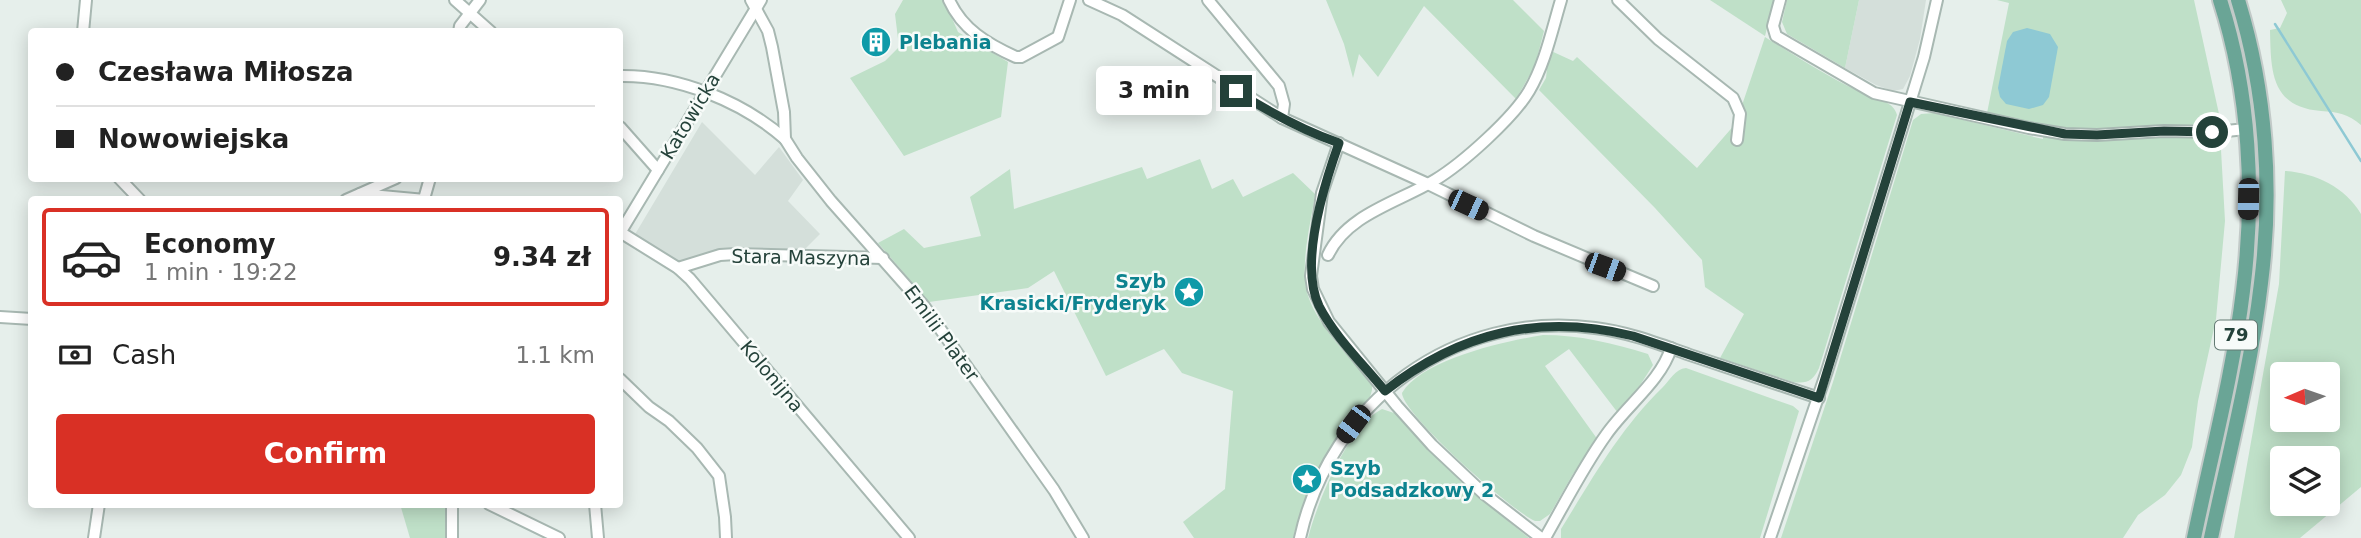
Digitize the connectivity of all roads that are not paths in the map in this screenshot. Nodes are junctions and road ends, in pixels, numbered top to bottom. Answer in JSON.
{"nodes":[{"id":1,"x":86,"y":0,"type":"edge"},
{"id":2,"x":455,"y":0,"type":"edge"},
{"id":3,"x":480,"y":0,"type":"edge"},
{"id":4,"x":948,"y":0,"type":"edge"},
{"id":5,"x":1070,"y":0,"type":"edge"},
{"id":6,"x":1089,"y":0,"type":"edge"},
{"id":7,"x":1208,"y":0,"type":"edge"},
{"id":8,"x":1562,"y":0,"type":"edge"},
{"id":9,"x":1618,"y":0,"type":"edge"},
{"id":10,"x":1780,"y":0,"type":"edge"},
{"id":11,"x":1937,"y":0,"type":"edge"},
{"id":12,"x":2220,"y":0,"type":"edge"},
{"id":13,"x":2238,"y":0,"type":"edge"},
{"id":14,"x":756,"y":3,"type":"edge"},
{"id":15,"x":470,"y":14,"type":"junction"},
{"id":16,"x":83,"y":28,"type":"edge"},
{"id":17,"x":460,"y":28,"type":"edge"},
{"id":18,"x":486,"y":28,"type":"edge"},
{"id":19,"x":623,"y":76,"type":"edge"},
{"id":20,"x":705,"y":92,"type":"junction"},
{"id":21,"x":1910,"y":102,"type":"junction"},
{"id":22,"x":1282,"y":118,"type":"junction"},
{"id":23,"x":2263,"y":127,"type":"junction"},
{"id":24,"x":2246,"y":129,"type":"junction"},
{"id":25,"x":623,"y":130,"type":"edge"},
{"id":26,"x":785,"y":139,"type":"junction"},
{"id":27,"x":1737,"y":140,"type":"dead end"},
{"id":28,"x":1339,"y":143,"type":"junction"},
{"id":29,"x":658,"y":170,"type":"junction"},
{"id":30,"x":123,"y":182,"type":"edge"},
{"id":31,"x":387,"y":182,"type":"edge"},
{"id":32,"x":1427,"y":184,"type":"junction"},
{"id":33,"x":360,"y":194,"type":"junction"},
{"id":34,"x":136,"y":196,"type":"edge"},
{"id":35,"x":355,"y":196,"type":"edge"},
{"id":36,"x":394,"y":196,"type":"edge"},
{"id":37,"x":623,"y":227,"type":"edge"},
{"id":38,"x":623,"y":234,"type":"edge"},
{"id":39,"x":1328,"y":256,"type":"dead end"},
{"id":40,"x":883,"y":258,"type":"junction"},
{"id":41,"x":678,"y":268,"type":"junction"},
{"id":42,"x":1653,"y":286,"type":"dead end"},
{"id":43,"x":0,"y":317,"type":"edge"},
{"id":44,"x":28,"y":319,"type":"edge"},
{"id":45,"x":1671,"y":348,"type":"junction"},
{"id":46,"x":623,"y":382,"type":"edge"},
{"id":47,"x":1385,"y":391,"type":"junction"},
{"id":48,"x":1819,"y":398,"type":"junction"},
{"id":49,"x":98,"y":508,"type":"edge"},
{"id":50,"x":452,"y":508,"type":"edge"},
{"id":51,"x":500,"y":508,"type":"edge"},
{"id":52,"x":596,"y":508,"type":"edge"},
{"id":53,"x":94,"y":538,"type":"edge"},
{"id":54,"x":452,"y":538,"type":"edge"},
{"id":55,"x":559,"y":538,"type":"edge"},
{"id":56,"x":598,"y":538,"type":"edge"},
{"id":57,"x":726,"y":538,"type":"edge"},
{"id":58,"x":909,"y":538,"type":"edge"},
{"id":59,"x":1083,"y":538,"type":"edge"},
{"id":60,"x":1300,"y":538,"type":"edge"},
{"id":61,"x":1543,"y":538,"type":"edge"},
{"id":62,"x":1770,"y":538,"type":"edge"},
{"id":63,"x":2194,"y":538,"type":"edge"},
{"id":64,"x":2211,"y":538,"type":"edge"}],
"edges":[{"from":1,"to":16,"type":"street"},
{"from":2,"to":15,"type":"street"},
{"from":3,"to":15,"type":"street"},
{"from":4,"to":5,"type":"street"},
{"from":6,"to":22,"type":"street"},
{"from":7,"to":22,"type":"street"},
{"from":8,"to":32,"type":"street"},
{"from":9,"to":27,"type":"street"},
{"from":10,"to":21,"type":"street"},
{"from":11,"to":21,"type":"street"},
{"from":12,"to":24,"type":"main road","number":"79"},
{"from":13,"to":23,"type":"main road","number":"79"},
{"from":14,"to":20,"type":"street","name":"Katowicka"},
{"from":14,"to":26,"type":"street"},
{"from":15,"to":17,"type":"street"},
{"from":15,"to":18,"type":"street"},
{"from":19,"to":20,"type":"street","name":"Emilii Plater"},
{"from":20,"to":26,"type":"street","name":"Emilii Plater"},
{"from":20,"to":29,"type":"street","name":"Katowicka"},
{"from":21,"to":24,"type":"street"},
{"from":21,"to":48,"type":"street"},
{"from":22,"to":28,"type":"street"},
{"from":23,"to":24,"type":"main road"},
{"from":23,"to":64,"type":"main road","number":"79"},
{"from":24,"to":63,"type":"main road","number":"79"},
{"from":25,"to":29,"type":"street"},
{"from":26,"to":40,"type":"street","name":"Emilii Plater"},
{"from":28,"to":32,"type":"street"},
{"from":28,"to":47,"type":"street"},
{"from":29,"to":37,"type":"street","name":"Katowicka"},
{"from":30,"to":34,"type":"street"},
{"from":31,"to":33,"type":"street"},
{"from":32,"to":39,"type":"street"},
{"from":32,"to":42,"type":"street"},
{"from":33,"to":35,"type":"street"},
{"from":33,"to":36,"type":"street"},
{"from":38,"to":41,"type":"street","name":"Kolonijna"},
{"from":40,"to":41,"type":"street","name":"Stara Maszyna"},
{"from":40,"to":59,"type":"street","name":"Emilii Plater"},
{"from":41,"to":58,"type":"street","name":"Kolonijna"},
{"from":43,"to":44,"type":"street"},
{"from":45,"to":47,"type":"street"},
{"from":45,"to":48,"type":"street"},
{"from":45,"to":61,"type":"street"},
{"from":46,"to":57,"type":"street"},
{"from":47,"to":60,"type":"street"},
{"from":47,"to":61,"type":"street"},
{"from":48,"to":62,"type":"street"},
{"from":49,"to":53,"type":"street"},
{"from":50,"to":54,"type":"street"},
{"from":51,"to":55,"type":"street"},
{"from":52,"to":56,"type":"street"}]}
